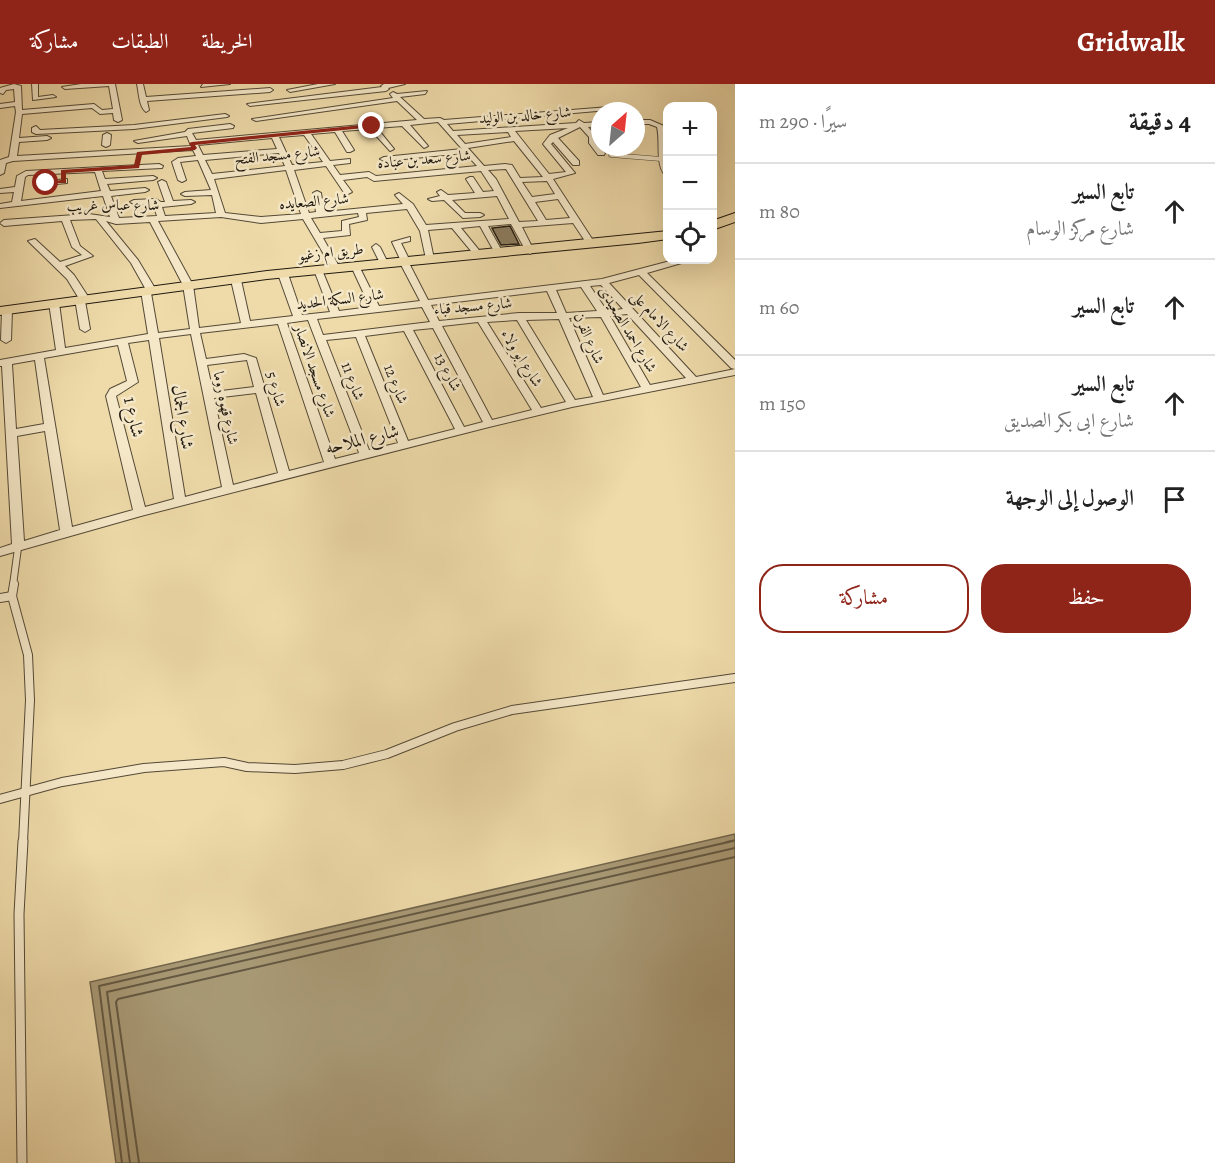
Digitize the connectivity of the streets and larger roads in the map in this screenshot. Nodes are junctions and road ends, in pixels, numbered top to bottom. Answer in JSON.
{"nodes":[{"id":1,"x":35,"y":84,"type":"edge"},
{"id":2,"x":112,"y":84,"type":"edge"},
{"id":3,"x":140,"y":84,"type":"edge"},
{"id":4,"x":243,"y":84,"type":"edge"},
{"id":5,"x":332,"y":84,"type":"edge"},
{"id":6,"x":402,"y":84,"type":"edge"},
{"id":7,"x":17,"y":85,"type":"edge"},
{"id":8,"x":227,"y":85,"type":"edge"},
{"id":9,"x":82,"y":86,"type":"junction"},
{"id":10,"x":287,"y":86,"type":"edge"},
{"id":11,"x":383,"y":86,"type":"edge"},
{"id":12,"x":65,"y":88,"type":"edge"},
{"id":13,"x":270,"y":90,"type":"dead end"},
{"id":14,"x":3,"y":92,"type":"dead end"},
{"id":15,"x":246,"y":92,"type":"junction"},
{"id":16,"x":424,"y":92,"type":"dead end"},
{"id":17,"x":218,"y":94,"type":"junction"},
{"id":18,"x":35,"y":97,"type":"junction"},
{"id":19,"x":53,"y":97,"type":"dead end"},
{"id":20,"x":396,"y":98,"type":"junction"},
{"id":21,"x":142,"y":99,"type":"junction"},
{"id":22,"x":116,"y":100,"type":"junction"},
{"id":23,"x":191,"y":100,"type":"junction"},
{"id":24,"x":298,"y":100,"type":"junction"},
{"id":25,"x":249,"y":104,"type":"junction"},
{"id":26,"x":82,"y":105,"type":"junction"},
{"id":27,"x":0,"y":106,"type":"edge"},
{"id":28,"x":19,"y":106,"type":"junction"},
{"id":29,"x":146,"y":110,"type":"dead end"},
{"id":30,"x":222,"y":110,"type":"junction"},
{"id":31,"x":591,"y":110,"type":"edge"},
{"id":32,"x":0,"y":111,"type":"edge"},
{"id":33,"x":118,"y":111,"type":"junction"},
{"id":34,"x":569,"y":112,"type":"junction"},
{"id":35,"x":57,"y":113,"type":"junction"},
{"id":36,"x":88,"y":114,"type":"dead end"},
{"id":37,"x":286,"y":116,"type":"junction"},
{"id":38,"x":256,"y":119,"type":"junction"},
{"id":39,"x":487,"y":119,"type":"junction"},
{"id":40,"x":321,"y":120,"type":"dead end"},
{"id":41,"x":422,"y":121,"type":"junction"},
{"id":42,"x":439,"y":121,"type":"junction"},
{"id":43,"x":645,"y":121,"type":"edge"},
{"id":44,"x":405,"y":123,"type":"junction"},
{"id":45,"x":591,"y":124,"type":"edge"},
{"id":46,"x":581,"y":125,"type":"junction"},
{"id":47,"x":230,"y":126,"type":"junction"},
{"id":48,"x":372,"y":126,"type":"junction"},
{"id":49,"x":36,"y":128,"type":"dead end"},
{"id":50,"x":118,"y":128,"type":"junction"},
{"id":51,"x":338,"y":129,"type":"junction"},
{"id":52,"x":510,"y":129,"type":"junction"},
{"id":53,"x":328,"y":130,"type":"junction"},
{"id":54,"x":495,"y":130,"type":"junction"},
{"id":55,"x":306,"y":132,"type":"junction"},
{"id":56,"x":188,"y":133,"type":"junction"},
{"id":57,"x":296,"y":133,"type":"junction"},
{"id":58,"x":452,"y":133,"type":"junction"},
{"id":59,"x":136,"y":134,"type":"junction"},
{"id":60,"x":107,"y":135,"type":"junction"},
{"id":61,"x":274,"y":135,"type":"junction"},
{"id":62,"x":591,"y":135,"type":"edge"},
{"id":63,"x":264,"y":136,"type":"junction"},
{"id":64,"x":553,"y":137,"type":"junction"},
{"id":65,"x":237,"y":139,"type":"junction"},
{"id":66,"x":516,"y":139,"type":"junction"},
{"id":67,"x":17,"y":140,"type":"junction"},
{"id":68,"x":228,"y":140,"type":"junction"},
{"id":69,"x":106,"y":145,"type":"dead end"},
{"id":70,"x":193,"y":146,"type":"junction"},
{"id":71,"x":424,"y":146,"type":"dead end"},
{"id":72,"x":522,"y":146,"type":"junction"},
{"id":73,"x":66,"y":147,"type":"dead end"},
{"id":74,"x":390,"y":149,"type":"dead end"},
{"id":75,"x":280,"y":150,"type":"junction"},
{"id":76,"x":350,"y":150,"type":"dead end"},
{"id":77,"x":467,"y":150,"type":"junction"},
{"id":78,"x":139,"y":153,"type":"junction"},
{"id":79,"x":232,"y":155,"type":"junction"},
{"id":80,"x":71,"y":156,"type":"junction"},
{"id":81,"x":200,"y":158,"type":"junction"},
{"id":82,"x":12,"y":159,"type":"junction"},
{"id":83,"x":384,"y":159,"type":"dead end"},
{"id":84,"x":347,"y":161,"type":"dead end"},
{"id":85,"x":326,"y":163,"type":"junction"},
{"id":86,"x":576,"y":163,"type":"dead end"},
{"id":87,"x":663,"y":164,"type":"edge"},
{"id":88,"x":159,"y":166,"type":"dead end"},
{"id":89,"x":137,"y":167,"type":"junction"},
{"id":90,"x":289,"y":167,"type":"junction"},
{"id":91,"x":482,"y":168,"type":"junction"},
{"id":92,"x":98,"y":170,"type":"junction"},
{"id":93,"x":63,"y":171,"type":"junction"},
{"id":94,"x":237,"y":172,"type":"junction"},
{"id":95,"x":0,"y":173,"type":"edge"},
{"id":96,"x":153,"y":178,"type":"dead end"},
{"id":97,"x":338,"y":178,"type":"junction"},
{"id":98,"x":516,"y":178,"type":"junction"},
{"id":99,"x":548,"y":178,"type":"junction"},
{"id":100,"x":470,"y":179,"type":"dead end"},
{"id":101,"x":492,"y":179,"type":"junction"},
{"id":102,"x":182,"y":180,"type":"dead end"},
{"id":103,"x":64,"y":181,"type":"junction"},
{"id":104,"x":102,"y":182,"type":"junction"},
{"id":105,"x":162,"y":182,"type":"dead end"},
{"id":106,"x":46,"y":183,"type":"dead end"},
{"id":107,"x":213,"y":184,"type":"junction"},
{"id":108,"x":191,"y":186,"type":"dead end"},
{"id":109,"x":145,"y":190,"type":"dead end"},
{"id":110,"x":0,"y":191,"type":"edge"},
{"id":111,"x":348,"y":192,"type":"dead end"},
{"id":112,"x":498,"y":192,"type":"junction"},
{"id":113,"x":106,"y":193,"type":"junction"},
{"id":114,"x":317,"y":193,"type":"dead end"},
{"id":115,"x":480,"y":194,"type":"junction"},
{"id":116,"x":185,"y":195,"type":"dead end"},
{"id":117,"x":399,"y":195,"type":"dead end"},
{"id":118,"x":444,"y":195,"type":"junction"},
{"id":119,"x":17,"y":196,"type":"junction"},
{"id":120,"x":560,"y":196,"type":"junction"},
{"id":121,"x":0,"y":198,"type":"edge"},
{"id":122,"x":65,"y":198,"type":"junction"},
{"id":123,"x":432,"y":199,"type":"dead end"},
{"id":124,"x":530,"y":200,"type":"junction"},
{"id":125,"x":134,"y":202,"type":"dead end"},
{"id":126,"x":191,"y":202,"type":"dead end"},
{"id":127,"x":170,"y":204,"type":"junction"},
{"id":128,"x":158,"y":205,"type":"junction"},
{"id":129,"x":0,"y":206,"type":"edge"},
{"id":130,"x":410,"y":206,"type":"junction"},
{"id":131,"x":361,"y":210,"type":"junction"},
{"id":132,"x":509,"y":212,"type":"junction"},
{"id":133,"x":320,"y":213,"type":"junction"},
{"id":134,"x":305,"y":214,"type":"junction"},
{"id":135,"x":221,"y":215,"type":"junction"},
{"id":136,"x":98,"y":216,"type":"junction"},
{"id":137,"x":735,"y":217,"type":"edge"},
{"id":138,"x":65,"y":218,"type":"junction"},
{"id":139,"x":158,"y":220,"type":"junction"},
{"id":140,"x":576,"y":220,"type":"junction"},
{"id":141,"x":116,"y":221,"type":"junction"},
{"id":142,"x":4,"y":223,"type":"dead end"},
{"id":143,"x":515,"y":223,"type":"junction"},
{"id":144,"x":544,"y":223,"type":"junction"},
{"id":145,"x":482,"y":224,"type":"junction"},
{"id":146,"x":717,"y":224,"type":"edge"},
{"id":147,"x":455,"y":226,"type":"junction"},
{"id":148,"x":425,"y":228,"type":"junction"},
{"id":149,"x":318,"y":236,"type":"junction"},
{"id":150,"x":663,"y":236,"type":"edge"},
{"id":151,"x":407,"y":239,"type":"dead end"},
{"id":152,"x":32,"y":241,"type":"dead end"},
{"id":153,"x":592,"y":245,"type":"junction"},
{"id":154,"x":376,"y":247,"type":"dead end"},
{"id":155,"x":530,"y":250,"type":"junction"},
{"id":156,"x":498,"y":253,"type":"junction"},
{"id":157,"x":478,"y":255,"type":"junction"},
{"id":158,"x":430,"y":259,"type":"junction"},
{"id":159,"x":405,"y":261,"type":"junction"},
{"id":160,"x":384,"y":263,"type":"junction"},
{"id":161,"x":668,"y":264,"type":"edge"},
{"id":162,"x":60,"y":265,"type":"junction"},
{"id":163,"x":355,"y":266,"type":"junction"},
{"id":164,"x":336,"y":268,"type":"junction"},
{"id":165,"x":318,"y":270,"type":"junction"},
{"id":166,"x":641,"y":272,"type":"junction"},
{"id":167,"x":283,"y":274,"type":"junction"},
{"id":168,"x":236,"y":280,"type":"junction"},
{"id":169,"x":603,"y":282,"type":"junction"},
{"id":170,"x":188,"y":285,"type":"junction"},
{"id":171,"x":584,"y":285,"type":"junction"},
{"id":172,"x":551,"y":289,"type":"junction"},
{"id":173,"x":148,"y":290,"type":"junction"},
{"id":174,"x":82,"y":299,"type":"junction"},
{"id":175,"x":54,"y":303,"type":"junction"},
{"id":176,"x":427,"y":304,"type":"junction"},
{"id":177,"x":376,"y":310,"type":"junction"},
{"id":178,"x":3,"y":311,"type":"edge"},
{"id":179,"x":630,"y":311,"type":"junction"},
{"id":180,"x":604,"y":314,"type":"junction"},
{"id":181,"x":336,"y":315,"type":"junction"},
{"id":182,"x":562,"y":315,"type":"junction"},
{"id":183,"x":519,"y":316,"type":"junction"},
{"id":184,"x":312,"y":318,"type":"junction"},
{"id":185,"x":299,"y":319,"type":"junction"},
{"id":186,"x":481,"y":319,"type":"junction"},
{"id":187,"x":282,"y":321,"type":"junction"},
{"id":188,"x":437,"y":324,"type":"junction"},
{"id":189,"x":246,"y":325,"type":"junction"},
{"id":190,"x":407,"y":327,"type":"junction"},
{"id":191,"x":85,"y":329,"type":"dead end"},
{"id":192,"x":195,"y":331,"type":"junction"},
{"id":193,"x":359,"y":333,"type":"junction"},
{"id":194,"x":153,"y":336,"type":"junction"},
{"id":195,"x":320,"y":338,"type":"junction"},
{"id":196,"x":6,"y":340,"type":"dead end"},
{"id":197,"x":122,"y":341,"type":"junction"},
{"id":198,"x":61,"y":352,"type":"junction"},
{"id":199,"x":39,"y":356,"type":"junction"},
{"id":200,"x":3,"y":362,"type":"edge"},
{"id":201,"x":201,"y":363,"type":"junction"},
{"id":202,"x":735,"y":366,"type":"edge"},
{"id":203,"x":735,"y":372,"type":"edge"},
{"id":204,"x":694,"y":381,"type":"junction"},
{"id":205,"x":261,"y":389,"type":"junction"},
{"id":206,"x":647,"y":389,"type":"junction"},
{"id":207,"x":208,"y":396,"type":"junction"},
{"id":208,"x":599,"y":398,"type":"junction"},
{"id":209,"x":572,"y":404,"type":"junction"},
{"id":210,"x":538,"y":412,"type":"junction"},
{"id":211,"x":489,"y":424,"type":"junction"},
{"id":212,"x":50,"y":427,"type":"junction"},
{"id":213,"x":461,"y":431,"type":"junction"},
{"id":214,"x":11,"y":433,"type":"junction"},
{"id":215,"x":405,"y":446,"type":"junction"},
{"id":216,"x":366,"y":456,"type":"junction"},
{"id":217,"x":331,"y":465,"type":"junction"},
{"id":218,"x":285,"y":476,"type":"junction"},
{"id":219,"x":228,"y":490,"type":"junction"},
{"id":220,"x":180,"y":502,"type":"junction"},
{"id":221,"x":140,"y":512,"type":"junction"},
{"id":222,"x":67,"y":534,"type":"junction"},
{"id":223,"x":18,"y":548,"type":"junction"},
{"id":224,"x":0,"y":552,"type":"edge"}],
"edges":[{"from":1,"to":18,"type":"street"},
{"from":2,"to":9,"type":"street"},
{"from":2,"to":22,"type":"street"},
{"from":3,"to":21,"type":"street"},
{"from":4,"to":15,"type":"street"},
{"from":5,"to":10,"type":"street"},
{"from":6,"to":11,"type":"street"},
{"from":7,"to":14,"type":"street"},
{"from":7,"to":28,"type":"street"},
{"from":8,"to":23,"type":"street"},
{"from":9,"to":12,"type":"street"},
{"from":9,"to":26,"type":"street"},
{"from":10,"to":24,"type":"street"},
{"from":11,"to":20,"type":"street"},
{"from":11,"to":24,"type":"street"},
{"from":13,"to":15,"type":"street"},
{"from":15,"to":17,"type":"street"},
{"from":15,"to":25,"type":"street"},
{"from":16,"to":20,"type":"street"},
{"from":17,"to":23,"type":"street"},
{"from":17,"to":30,"type":"street"},
{"from":18,"to":19,"type":"street"},
{"from":18,"to":28,"type":"street"},
{"from":20,"to":37,"type":"street"},
{"from":20,"to":41,"type":"street"},
{"from":21,"to":23,"type":"street"},
{"from":21,"to":29,"type":"street"},
{"from":22,"to":26,"type":"street"},
{"from":22,"to":33,"type":"street"},
{"from":24,"to":25,"type":"street"},
{"from":25,"to":38,"type":"street"},
{"from":26,"to":33,"type":"street"},
{"from":26,"to":35,"type":"street"},
{"from":27,"to":28,"type":"street"},
{"from":28,"to":32,"type":"street"},
{"from":28,"to":35,"type":"street"},
{"from":28,"to":67,"type":"street"},
{"from":30,"to":47,"type":"street"},
{"from":30,"to":59,"type":"street"},
{"from":31,"to":34,"type":"street"},
{"from":33,"to":50,"type":"street"},
{"from":34,"to":39,"type":"street"},
{"from":34,"to":46,"type":"street"},
{"from":35,"to":36,"type":"street"},
{"from":37,"to":38,"type":"street"},
{"from":37,"to":57,"type":"street"},
{"from":38,"to":63,"type":"street"},
{"from":39,"to":42,"type":"street"},
{"from":39,"to":54,"type":"street"},
{"from":40,"to":53,"type":"street"},
{"from":41,"to":42,"type":"street"},
{"from":41,"to":44,"type":"street"},
{"from":42,"to":58,"type":"street"},
{"from":43,"to":87,"type":"street"},
{"from":44,"to":48,"type":"street"},
{"from":44,"to":71,"type":"street","name":"شارع سعد بن عباده"},
{"from":45,"to":46,"type":"street","name":"شارع خالد بن الوليد"},
{"from":46,"to":52,"type":"street","name":"شارع خالد بن الوليد"},
{"from":46,"to":62,"type":"street"},
{"from":46,"to":64,"type":"street"},
{"from":47,"to":56,"type":"street"},
{"from":47,"to":65,"type":"street"},
{"from":48,"to":51,"type":"street"},
{"from":48,"to":74,"type":"street"},
{"from":49,"to":50,"type":"street"},
{"from":50,"to":59,"type":"street"},
{"from":51,"to":53,"type":"street"},
{"from":51,"to":76,"type":"street"},
{"from":52,"to":54,"type":"street","name":"شارع خالد بن الوليد"},
{"from":52,"to":66,"type":"street"},
{"from":53,"to":55,"type":"street"},
{"from":54,"to":58,"type":"street","name":"شارع خالد بن الوليد"},
{"from":55,"to":57,"type":"street"},
{"from":55,"to":85,"type":"street"},
{"from":56,"to":59,"type":"street"},
{"from":56,"to":70,"type":"street"},
{"from":57,"to":61,"type":"street"},
{"from":58,"to":77,"type":"street"},
{"from":59,"to":60,"type":"street"},
{"from":59,"to":78,"type":"street"},
{"from":60,"to":67,"type":"street"},
{"from":60,"to":69,"type":"street"},
{"from":61,"to":63,"type":"street"},
{"from":61,"to":75,"type":"street"},
{"from":63,"to":65,"type":"street"},
{"from":64,"to":86,"type":"street"},
{"from":64,"to":99,"type":"street"},
{"from":65,"to":68,"type":"street"},
{"from":66,"to":72,"type":"street"},
{"from":66,"to":77,"type":"street"},
{"from":67,"to":82,"type":"street"},
{"from":68,"to":70,"type":"street"},
{"from":68,"to":79,"type":"street"},
{"from":70,"to":78,"type":"street"},
{"from":70,"to":81,"type":"street"},
{"from":72,"to":77,"type":"street"},
{"from":72,"to":99,"type":"street"},
{"from":73,"to":80,"type":"street"},
{"from":75,"to":79,"type":"street"},
{"from":75,"to":90,"type":"street"},
{"from":77,"to":83,"type":"street"},
{"from":77,"to":91,"type":"street"},
{"from":78,"to":80,"type":"street"},
{"from":78,"to":89,"type":"street"},
{"from":79,"to":81,"type":"street"},
{"from":79,"to":94,"type":"street"},
{"from":80,"to":82,"type":"street"},
{"from":81,"to":102,"type":"street"},
{"from":81,"to":107,"type":"street"},
{"from":82,"to":95,"type":"street"},
{"from":84,"to":85,"type":"street","name":"شارع مسجد الفتح"},
{"from":85,"to":90,"type":"street","name":"شارع مسجد الفتح"},
{"from":85,"to":97,"type":"street"},
{"from":88,"to":89,"type":"street"},
{"from":89,"to":92,"type":"street"},
{"from":90,"to":94,"type":"street","name":"شارع مسجد الفتح"},
{"from":90,"to":134,"type":"street"},
{"from":91,"to":97,"type":"street","name":"شارع سعد بن عباده"},
{"from":91,"to":98,"type":"street"},
{"from":91,"to":101,"type":"street"},
{"from":92,"to":93,"type":"street"},
{"from":92,"to":104,"type":"street"},
{"from":93,"to":103,"type":"street"},
{"from":93,"to":119,"type":"street"},
{"from":94,"to":107,"type":"street","name":"شارع مسجد الفتح"},
{"from":96,"to":104,"type":"street"},
{"from":97,"to":111,"type":"street"},
{"from":98,"to":99,"type":"street"},
{"from":98,"to":101,"type":"street"},
{"from":98,"to":124,"type":"street"},
{"from":99,"to":120,"type":"street"},
{"from":100,"to":115,"type":"street"},
{"from":101,"to":112,"type":"street"},
{"from":103,"to":106,"type":"street"},
{"from":103,"to":122,"type":"street"},
{"from":104,"to":113,"type":"street"},
{"from":105,"to":127,"type":"street"},
{"from":107,"to":108,"type":"street"},
{"from":107,"to":116,"type":"street"},
{"from":107,"to":135,"type":"street"},
{"from":109,"to":113,"type":"street"},
{"from":110,"to":119,"type":"street"},
{"from":112,"to":115,"type":"street"},
{"from":112,"to":132,"type":"street"},
{"from":113,"to":122,"type":"street"},
{"from":113,"to":141,"type":"street"},
{"from":114,"to":133,"type":"street"},
{"from":115,"to":118,"type":"street"},
{"from":117,"to":130,"type":"street"},
{"from":118,"to":123,"type":"street"},
{"from":118,"to":132,"type":"street"},
{"from":119,"to":121,"type":"street"},
{"from":119,"to":122,"type":"street"},
{"from":119,"to":129,"type":"street"},
{"from":120,"to":124,"type":"street"},
{"from":120,"to":140,"type":"street"},
{"from":124,"to":144,"type":"street"},
{"from":125,"to":128,"type":"street"},
{"from":126,"to":127,"type":"street"},
{"from":127,"to":128,"type":"street"},
{"from":128,"to":139,"type":"street","name":"شارع قهوه روما"},
{"from":130,"to":131,"type":"street","name":"شارع الصعايده"},
{"from":130,"to":148,"type":"street"},
{"from":131,"to":133,"type":"street","name":"شارع الصعايده"},
{"from":131,"to":149,"type":"street"},
{"from":132,"to":143,"type":"street"},
{"from":133,"to":134,"type":"street","name":"شارع الصعايده"},
{"from":134,"to":135,"type":"street","name":"شارع الصعايده"},
{"from":134,"to":149,"type":"street"},
{"from":135,"to":139,"type":"street","name":"شارع عباس غريب"},
{"from":136,"to":138,"type":"street","name":"شارع عباس غريب"},
{"from":136,"to":141,"type":"street","name":"شارع عباس غريب"},
{"from":136,"to":173,"type":"street"},
{"from":137,"to":146,"type":"main road"},
{"from":138,"to":142,"type":"street","name":"شارع عباس غريب"},
{"from":138,"to":162,"type":"street"},
{"from":139,"to":141,"type":"street","name":"شارع عباس غريب"},
{"from":139,"to":170,"type":"street","name":"شارع قهوه روما"},
{"from":140,"to":144,"type":"street"},
{"from":140,"to":153,"type":"street"},
{"from":143,"to":144,"type":"street"},
{"from":143,"to":145,"type":"street"},
{"from":143,"to":155,"type":"street"},
{"from":145,"to":147,"type":"street"},
{"from":145,"to":156,"type":"street"},
{"from":147,"to":148,"type":"street"},
{"from":147,"to":157,"type":"street"},
{"from":148,"to":158,"type":"street"},
{"from":149,"to":164,"type":"street"},
{"from":150,"to":153,"type":"main road","name":"طريق ام زغيو"},
{"from":151,"to":159,"type":"street"},
{"from":152,"to":162,"type":"street"},
{"from":153,"to":155,"type":"main road","name":"طريق ام زغيو"},
{"from":154,"to":160,"type":"street"},
{"from":155,"to":156,"type":"main road","name":"طريق ام زغيو"},
{"from":156,"to":157,"type":"main road","name":"طريق ام زغيو"},
{"from":157,"to":158,"type":"main road","name":"طريق ام زغيو"},
{"from":158,"to":159,"type":"main road","name":"طريق ام زغيو"},
{"from":159,"to":160,"type":"main road","name":"طريق ام زغيو"},
{"from":159,"to":176,"type":"street"},
{"from":160,"to":163,"type":"main road","name":"طريق ام زغيو"},
{"from":161,"to":166,"type":"street","name":"شارع السكة الحديد"},
{"from":162,"to":174,"type":"street"},
{"from":163,"to":164,"type":"main road","name":"طريق ام زغيو"},
{"from":163,"to":177,"type":"street"},
{"from":164,"to":165,"type":"main road","name":"طريق ام زغيو"},
{"from":165,"to":167,"type":"main road","name":"طريق ام زغيو"},
{"from":165,"to":181,"type":"street"},
{"from":166,"to":169,"type":"street","name":"شارع السكة الحديد"},
{"from":166,"to":202,"type":"street"},
{"from":167,"to":168,"type":"main road","name":"طريق ام زغيو"},
{"from":167,"to":185,"type":"street"},
{"from":168,"to":170,"type":"main road","name":"طريق ام زغيو"},
{"from":168,"to":189,"type":"street"},
{"from":169,"to":171,"type":"street","name":"شارع السكة الحديد"},
{"from":169,"to":179,"type":"street","name":"شارع الامام على"},
{"from":170,"to":173,"type":"main road","name":"طريق ام زغيو"},
{"from":170,"to":192,"type":"street","name":"شارع قهوه روما"},
{"from":171,"to":172,"type":"street","name":"شارع السكة الحديد"},
{"from":171,"to":180,"type":"street","name":"شارع احمد الصعيدى"},
{"from":172,"to":176,"type":"street","name":"شارع السكة الحديد"},
{"from":172,"to":182,"type":"street","name":"شارع الفرن"},
{"from":173,"to":174,"type":"main road","name":"طريق ام زغيو"},
{"from":173,"to":194,"type":"street","name":"شارع الجمال"},
{"from":174,"to":175,"type":"main road","name":"طريق ام زغيو"},
{"from":174,"to":191,"type":"street"},
{"from":175,"to":178,"type":"main road","name":"طريق ام زغيو"},
{"from":175,"to":198,"type":"street"},
{"from":176,"to":177,"type":"street","name":"شارع السكة الحديد"},
{"from":176,"to":188,"type":"street"},
{"from":177,"to":181,"type":"street","name":"شارع السكة الحديد"},
{"from":178,"to":196,"type":"street"},
{"from":179,"to":180,"type":"street","name":"شارع مسجد قباء"},
{"from":179,"to":204,"type":"street","name":"شارع الامام على"},
{"from":180,"to":182,"type":"street","name":"شارع مسجد قباء"},
{"from":180,"to":206,"type":"street","name":"شارع احمد الصعيدى"},
{"from":181,"to":184,"type":"street","name":"شارع السكة الحديد"},
{"from":182,"to":183,"type":"street","name":"شارع مسجد قباء"},
{"from":182,"to":208,"type":"street","name":"شارع الفرن"},
{"from":183,"to":186,"type":"street","name":"شارع مسجد قباء"},
{"from":183,"to":209,"type":"street"},
{"from":184,"to":185,"type":"street","name":"شارع السكة الحديد"},
{"from":184,"to":195,"type":"street","name":"شارع 11"},
{"from":185,"to":187,"type":"street","name":"شارع السكة الحديد"},
{"from":186,"to":188,"type":"street","name":"شارع مسجد قباء"},
{"from":186,"to":210,"type":"street","name":"شارع ابو ولاء"},
{"from":187,"to":189,"type":"street","name":"شارع السكة الحديد"},
{"from":187,"to":217,"type":"street","name":"شارع مسجد الانصار"},
{"from":188,"to":190,"type":"street","name":"شارع مسجد قباء"},
{"from":188,"to":211,"type":"street"},
{"from":189,"to":192,"type":"street","name":"شارع السكة الحديد"},
{"from":190,"to":193,"type":"street","name":"شارع مسجد قباء"},
{"from":190,"to":213,"type":"street","name":"شارع 13"},
{"from":192,"to":194,"type":"street","name":"شارع السكة الحديد"},
{"from":192,"to":201,"type":"street","name":"شارع قهوه روما"},
{"from":193,"to":195,"type":"street","name":"شارع مسجد قباء"},
{"from":193,"to":215,"type":"street","name":"شارع 12"},
{"from":194,"to":197,"type":"street","name":"شارع السكة الحديد"},
{"from":194,"to":220,"type":"street","name":"شارع الجمال"},
{"from":195,"to":216,"type":"street","name":"شارع 11"},
{"from":197,"to":198,"type":"street","name":"شارع السكة الحديد"},
{"from":197,"to":221,"type":"street","name":"شارع 1"},
{"from":198,"to":199,"type":"street","name":"شارع السكة الحديد"},
{"from":199,"to":200,"type":"street","name":"شارع السكة الحديد"},
{"from":199,"to":212,"type":"street"},
{"from":200,"to":214,"type":"street"},
{"from":201,"to":205,"type":"street","name":"شارع 5"},
{"from":201,"to":207,"type":"street","name":"شارع قهوه روما"},
{"from":203,"to":204,"type":"street","name":"شارع الملاحه"},
{"from":204,"to":206,"type":"street","name":"شارع الملاحه"},
{"from":205,"to":207,"type":"street"},
{"from":205,"to":218,"type":"street","name":"شارع 5"},
{"from":206,"to":208,"type":"street","name":"شارع الملاحه"},
{"from":207,"to":219,"type":"street","name":"شارع قهوه روما"},
{"from":208,"to":209,"type":"street","name":"شارع الملاحه"},
{"from":209,"to":210,"type":"street","name":"شارع الملاحه"},
{"from":210,"to":211,"type":"street","name":"شارع الملاحه"},
{"from":211,"to":213,"type":"street","name":"شارع الملاحه"},
{"from":212,"to":214,"type":"street"},
{"from":212,"to":222,"type":"street"},
{"from":213,"to":215,"type":"street","name":"شارع الملاحه"},
{"from":214,"to":223,"type":"street"},
{"from":215,"to":216,"type":"street","name":"شارع الملاحه"},
{"from":216,"to":217,"type":"street","name":"شارع الملاحه"},
{"from":217,"to":218,"type":"street","name":"شارع الملاحه"},
{"from":218,"to":219,"type":"street","name":"شارع الملاحه"},
{"from":219,"to":220,"type":"street","name":"شارع الملاحه"},
{"from":220,"to":221,"type":"street","name":"شارع الملاحه"},
{"from":221,"to":222,"type":"street","name":"شارع الملاحه"},
{"from":222,"to":223,"type":"street","name":"شارع الملاحه"},
{"from":223,"to":224,"type":"street","name":"شارع الملاحه"}]}
